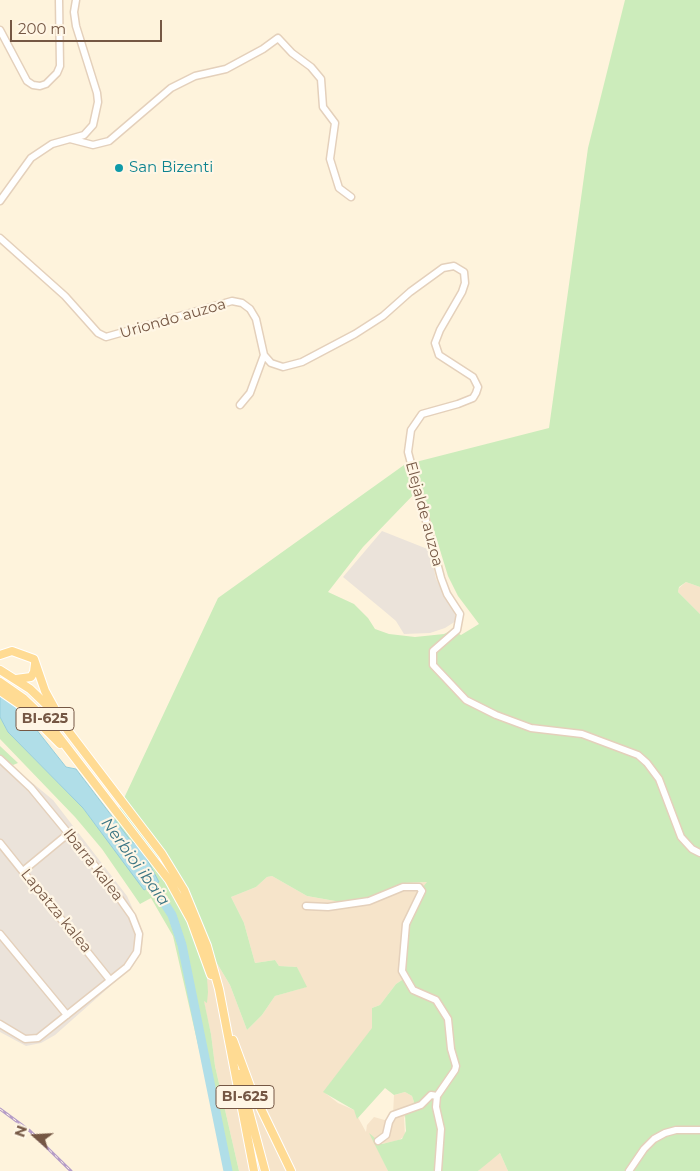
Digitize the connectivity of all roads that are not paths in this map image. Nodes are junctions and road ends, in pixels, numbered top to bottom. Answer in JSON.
{"nodes":[{"id":1,"x":59,"y":0,"type":"edge"},
{"id":2,"x":76,"y":0,"type":"edge"},
{"id":3,"x":0,"y":30,"type":"edge"},
{"id":4,"x":70,"y":139,"type":"junction"},
{"id":5,"x":3,"y":193,"type":"edge"},
{"id":6,"x":351,"y":197,"type":"dead end"},
{"id":7,"x":0,"y":201,"type":"edge"},
{"id":8,"x":0,"y":238,"type":"edge"},
{"id":9,"x":264,"y":355,"type":"junction"},
{"id":10,"x":240,"y":405,"type":"dead end"},
{"id":11,"x":0,"y":655,"type":"edge"},
{"id":12,"x":34,"y":659,"type":"junction"},
{"id":13,"x":0,"y":670,"type":"edge"},
{"id":14,"x":16,"y":679,"type":"junction"},
{"id":15,"x":0,"y":682,"type":"edge"},
{"id":16,"x":0,"y":691,"type":"edge"},
{"id":17,"x":68,"y":730,"type":"junction"},
{"id":18,"x":0,"y":759,"type":"edge"},
{"id":19,"x":80,"y":765,"type":"junction"},
{"id":20,"x":69,"y":834,"type":"junction"},
{"id":21,"x":0,"y":844,"type":"edge"},
{"id":22,"x":700,"y":853,"type":"edge"},
{"id":23,"x":23,"y":871,"type":"junction"},
{"id":24,"x":306,"y":906,"type":"dead end"},
{"id":25,"x":0,"y":934,"type":"edge"},
{"id":26,"x":110,"y":980,"type":"junction"},
{"id":27,"x":67,"y":1015,"type":"junction"},
{"id":28,"x":226,"y":1023,"type":"junction"},
{"id":29,"x":0,"y":1024,"type":"edge"},
{"id":30,"x":437,"y":1096,"type":"junction"},
{"id":31,"x":700,"y":1130,"type":"edge"},
{"id":32,"x":378,"y":1141,"type":"dead end"},
{"id":33,"x":254,"y":1171,"type":"edge"},
{"id":34,"x":265,"y":1171,"type":"edge"},
{"id":35,"x":290,"y":1171,"type":"edge"},
{"id":36,"x":438,"y":1171,"type":"edge"},
{"id":37,"x":629,"y":1171,"type":"edge"}],
"edges":[{"from":1,"to":3,"type":"street"},
{"from":2,"to":4,"type":"street"},
{"from":4,"to":5,"type":"street"},
{"from":4,"to":6,"type":"street"},
{"from":5,"to":7,"type":"street"},
{"from":8,"to":9,"type":"street","name":"Uriondo auzoa"},
{"from":9,"to":10,"type":"street"},
{"from":9,"to":22,"type":"street","name":"Elejalde auzoa"},
{"from":11,"to":12,"type":"main road"},
{"from":12,"to":14,"type":"main road"},
{"from":12,"to":17,"type":"main road"},
{"from":13,"to":14,"type":"main road","number":"BI-625"},
{"from":14,"to":17,"type":"main road","number":"BI-625"},
{"from":15,"to":19,"type":"main road","number":"BI-625"},
{"from":16,"to":19,"type":"main road"},
{"from":17,"to":28,"type":"main road","number":"BI-625"},
{"from":18,"to":20,"type":"street","name":"Ibarra kalea"},
{"from":19,"to":28,"type":"main road","number":"BI-625"},
{"from":20,"to":23,"type":"street"},
{"from":20,"to":26,"type":"street","name":"Ibarra kalea"},
{"from":21,"to":23,"type":"street","name":"Lapatza kalea"},
{"from":23,"to":26,"type":"street","name":"Lapatza kalea"},
{"from":24,"to":30,"type":"street"},
{"from":25,"to":27,"type":"street"},
{"from":26,"to":27,"type":"street","name":"Ibarra kalea"},
{"from":27,"to":29,"type":"street","name":"Ibarra kalea"},
{"from":28,"to":33,"type":"main road"},
{"from":28,"to":34,"type":"main road","number":"BI-625"},
{"from":28,"to":35,"type":"main road"},
{"from":30,"to":32,"type":"street"},
{"from":30,"to":36,"type":"street"},
{"from":31,"to":37,"type":"street"}]}
